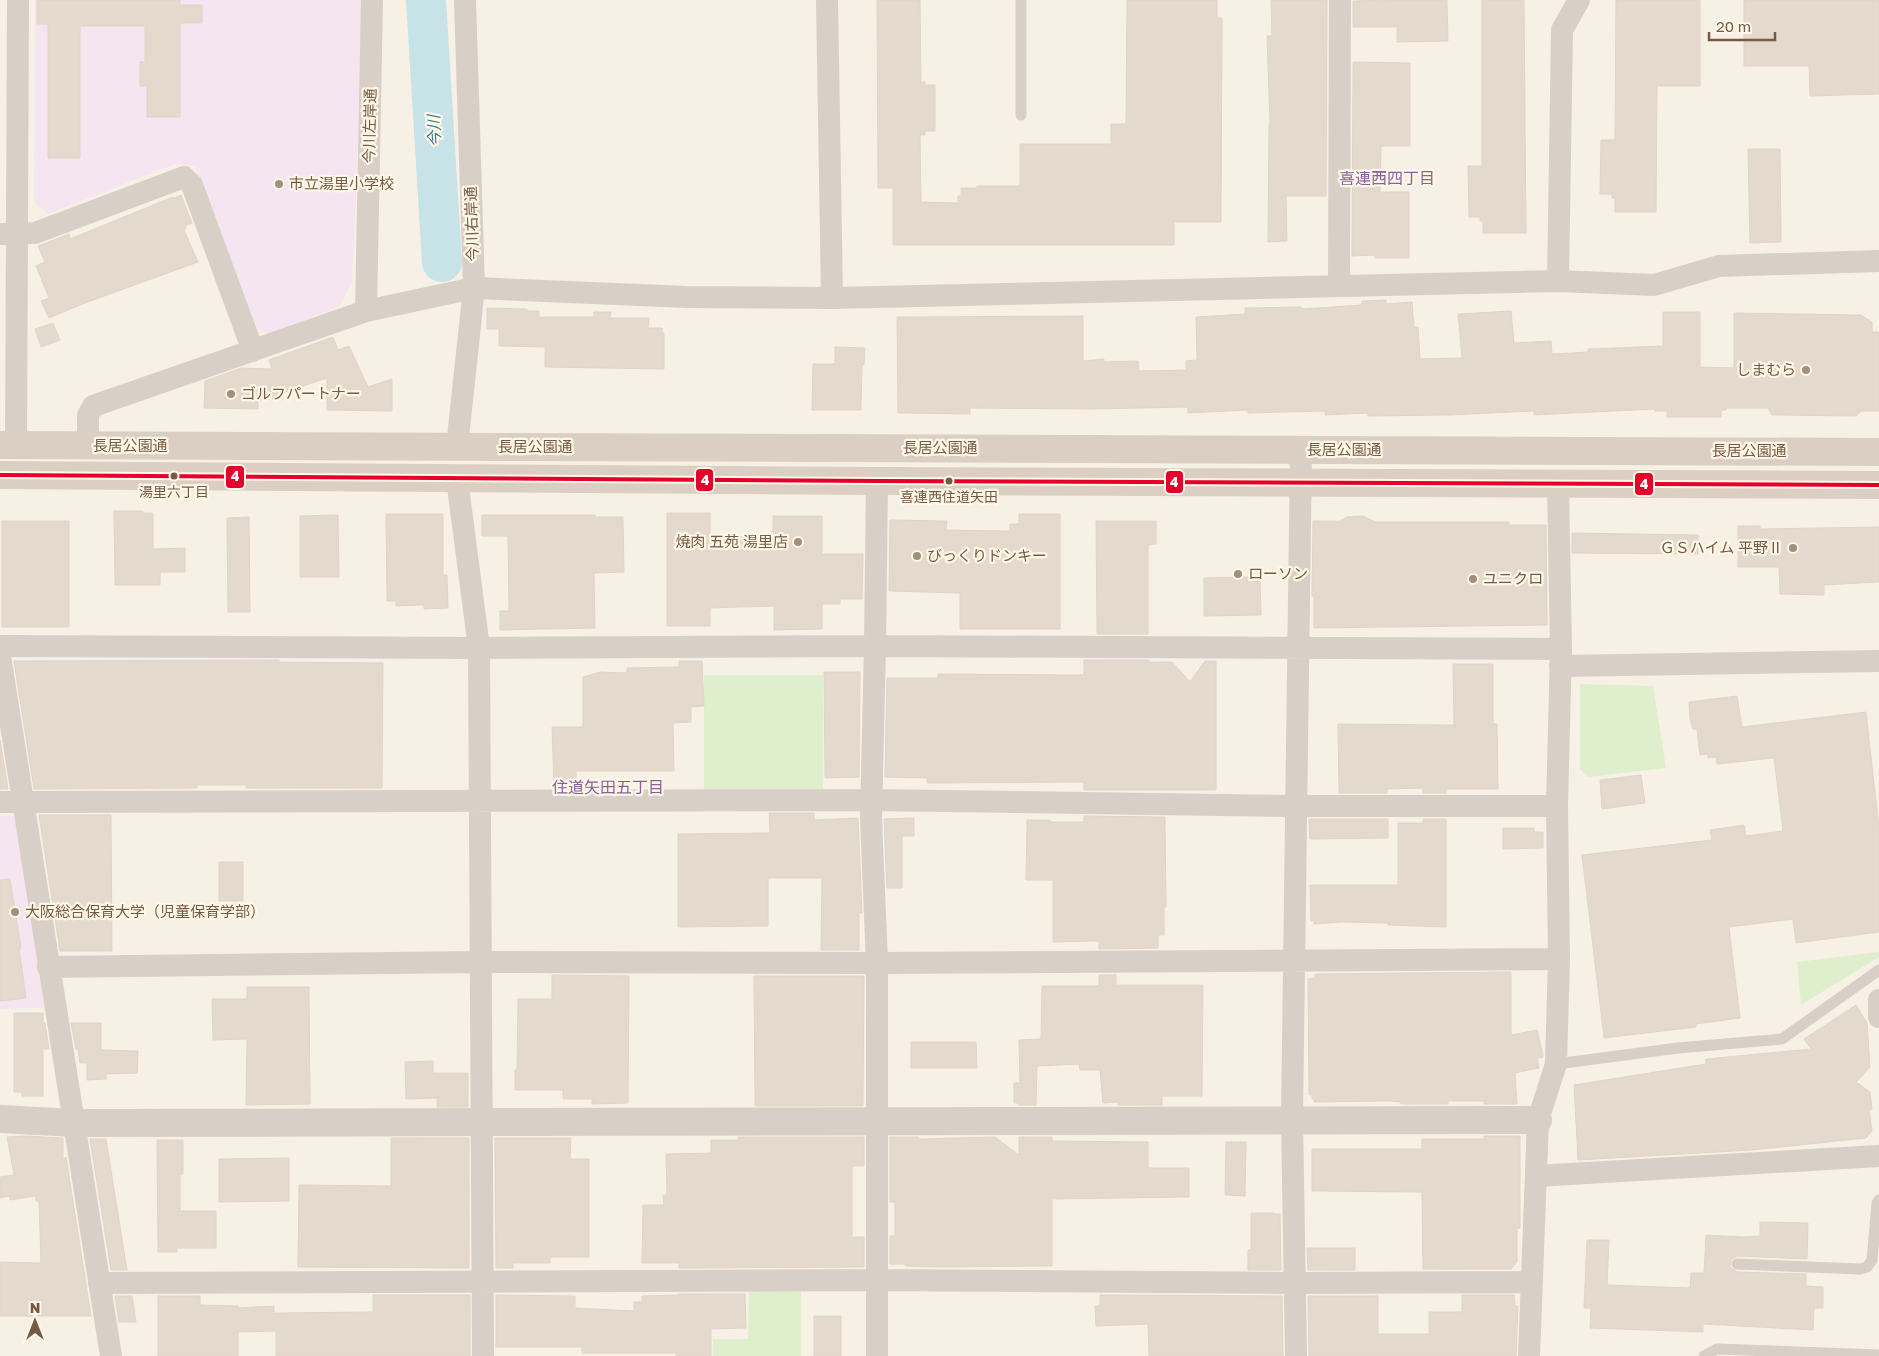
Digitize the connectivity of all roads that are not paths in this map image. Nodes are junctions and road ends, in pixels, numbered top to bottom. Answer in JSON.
{"nodes":[{"id":1,"x":18,"y":0,"type":"edge"},
{"id":2,"x":372,"y":0,"type":"edge"},
{"id":3,"x":465,"y":0,"type":"edge"},
{"id":4,"x":827,"y":0,"type":"edge"},
{"id":5,"x":1020,"y":0,"type":"edge"},
{"id":6,"x":1340,"y":0,"type":"edge"},
{"id":7,"x":1579,"y":0,"type":"edge"},
{"id":8,"x":1021,"y":115,"type":"dead end"},
{"id":9,"x":8,"y":234,"type":"edge"},
{"id":10,"x":1879,"y":261,"type":"edge"},
{"id":11,"x":1558,"y":281,"type":"junction"},
{"id":12,"x":1339,"y":286,"type":"junction"},
{"id":13,"x":474,"y":288,"type":"junction"},
{"id":14,"x":832,"y":298,"type":"junction"},
{"id":15,"x":366,"y":311,"type":"junction"},
{"id":16,"x":253,"y":351,"type":"junction"},
{"id":17,"x":8,"y":445,"type":"edge"},
{"id":18,"x":88,"y":446,"type":"junction"},
{"id":19,"x":457,"y":447,"type":"junction"},
{"id":20,"x":1301,"y":450,"type":"junction"},
{"id":21,"x":1879,"y":452,"type":"edge"},
{"id":22,"x":0,"y":475,"type":"edge"},
{"id":23,"x":457,"y":479,"type":"junction"},
{"id":24,"x":876,"y":481,"type":"junction"},
{"id":25,"x":1301,"y":482,"type":"junction"},
{"id":26,"x":1558,"y":483,"type":"junction"},
{"id":27,"x":1879,"y":485,"type":"edge"},
{"id":28,"x":0,"y":646,"type":"edge"},
{"id":29,"x":875,"y":646,"type":"junction"},
{"id":30,"x":479,"y":648,"type":"junction"},
{"id":31,"x":1298,"y":649,"type":"junction"},
{"id":32,"x":0,"y":656,"type":"edge"},
{"id":33,"x":1560,"y":657,"type":"junction"},
{"id":34,"x":1879,"y":661,"type":"edge"},
{"id":35,"x":479,"y":800,"type":"junction"},
{"id":36,"x":871,"y":800,"type":"junction"},
{"id":37,"x":0,"y":802,"type":"edge"},
{"id":38,"x":23,"y":803,"type":"junction"},
{"id":39,"x":1296,"y":806,"type":"junction"},
{"id":40,"x":1557,"y":806,"type":"junction"},
{"id":41,"x":1559,"y":959,"type":"junction"},
{"id":42,"x":1294,"y":961,"type":"junction"},
{"id":43,"x":480,"y":962,"type":"junction"},
{"id":44,"x":877,"y":963,"type":"junction"},
{"id":45,"x":48,"y":967,"type":"junction"},
{"id":46,"x":1879,"y":970,"type":"edge"},
{"id":47,"x":1879,"y":1000,"type":"edge"},
{"id":48,"x":1879,"y":1017,"type":"edge"},
{"id":49,"x":1556,"y":1064,"type":"junction"},
{"id":50,"x":0,"y":1119,"type":"edge"},
{"id":51,"x":1538,"y":1120,"type":"junction"},
{"id":52,"x":1292,"y":1121,"type":"junction"},
{"id":53,"x":74,"y":1122,"type":"junction"},
{"id":54,"x":482,"y":1122,"type":"junction"},
{"id":55,"x":877,"y":1122,"type":"junction"},
{"id":56,"x":1879,"y":1156,"type":"edge"},
{"id":57,"x":1536,"y":1176,"type":"junction"},
{"id":58,"x":1879,"y":1200,"type":"edge"},
{"id":59,"x":1736,"y":1264,"type":"dead end"},
{"id":60,"x":878,"y":1280,"type":"junction"},
{"id":61,"x":1532,"y":1282,"type":"junction"},
{"id":62,"x":99,"y":1283,"type":"junction"},
{"id":63,"x":482,"y":1283,"type":"junction"},
{"id":64,"x":1296,"y":1283,"type":"junction"},
{"id":65,"x":1879,"y":1355,"type":"edge"},
{"id":66,"x":111,"y":1356,"type":"edge"},
{"id":67,"x":483,"y":1356,"type":"edge"},
{"id":68,"x":877,"y":1356,"type":"edge"},
{"id":69,"x":1296,"y":1356,"type":"edge"},
{"id":70,"x":1530,"y":1356,"type":"edge"},
{"id":71,"x":1704,"y":1356,"type":"edge"}],
"edges":[{"from":1,"to":9,"type":"street"},
{"from":2,"to":15,"type":"street","name":"今川左岸通"},
{"from":3,"to":13,"type":"street","name":"今川右岸通"},
{"from":4,"to":14,"type":"street"},
{"from":5,"to":8,"type":"lane"},
{"from":6,"to":12,"type":"street"},
{"from":7,"to":11,"type":"street"},
{"from":9,"to":16,"type":"street"},
{"from":9,"to":17,"type":"street"},
{"from":10,"to":11,"type":"street"},
{"from":11,"to":12,"type":"street"},
{"from":12,"to":14,"type":"street"},
{"from":13,"to":14,"type":"street"},
{"from":13,"to":15,"type":"street"},
{"from":13,"to":19,"type":"street","name":"今川右岸通"},
{"from":15,"to":16,"type":"street"},
{"from":16,"to":18,"type":"street"},
{"from":17,"to":18,"type":"highway","name":"長居公園通"},
{"from":18,"to":19,"type":"highway","name":"長居公園通"},
{"from":19,"to":20,"type":"highway","name":"長居公園通"},
{"from":20,"to":21,"type":"highway","name":"長居公園通"},
{"from":20,"to":25,"type":"street"},
{"from":22,"to":23,"type":"highway","name":"長居公園通"},
{"from":23,"to":24,"type":"highway","name":"長居公園通"},
{"from":23,"to":30,"type":"street"},
{"from":24,"to":25,"type":"highway","name":"長居公園通"},
{"from":24,"to":29,"type":"street"},
{"from":25,"to":26,"type":"highway","name":"長居公園通"},
{"from":25,"to":31,"type":"street"},
{"from":26,"to":27,"type":"highway","name":"長居公園通"},
{"from":26,"to":33,"type":"street"},
{"from":28,"to":30,"type":"street"},
{"from":29,"to":30,"type":"street"},
{"from":29,"to":31,"type":"street"},
{"from":29,"to":36,"type":"street"},
{"from":30,"to":35,"type":"street"},
{"from":31,"to":33,"type":"street"},
{"from":31,"to":39,"type":"street"},
{"from":32,"to":38,"type":"street"},
{"from":33,"to":34,"type":"street"},
{"from":33,"to":40,"type":"street"},
{"from":35,"to":36,"type":"street"},
{"from":35,"to":38,"type":"street"},
{"from":35,"to":43,"type":"street"},
{"from":36,"to":39,"type":"street"},
{"from":36,"to":44,"type":"street"},
{"from":37,"to":38,"type":"street"},
{"from":38,"to":45,"type":"street"},
{"from":39,"to":40,"type":"street"},
{"from":39,"to":42,"type":"street"},
{"from":40,"to":41,"type":"street"},
{"from":41,"to":42,"type":"street"},
{"from":41,"to":49,"type":"street"},
{"from":42,"to":44,"type":"street"},
{"from":42,"to":52,"type":"street"},
{"from":43,"to":44,"type":"street"},
{"from":43,"to":45,"type":"street"},
{"from":43,"to":54,"type":"street"},
{"from":44,"to":55,"type":"street"},
{"from":45,"to":53,"type":"street"},
{"from":46,"to":49,"type":"lane"},
{"from":47,"to":48,"type":"street"},
{"from":49,"to":51,"type":"street"},
{"from":50,"to":53,"type":"street"},
{"from":51,"to":52,"type":"street"},
{"from":51,"to":57,"type":"street"},
{"from":52,"to":55,"type":"street"},
{"from":52,"to":64,"type":"street"},
{"from":53,"to":54,"type":"street"},
{"from":53,"to":62,"type":"street"},
{"from":54,"to":55,"type":"street"},
{"from":54,"to":63,"type":"street"},
{"from":55,"to":60,"type":"street"},
{"from":56,"to":57,"type":"street"},
{"from":57,"to":61,"type":"street"},
{"from":58,"to":59,"type":"lane"},
{"from":60,"to":63,"type":"street"},
{"from":60,"to":64,"type":"street"},
{"from":60,"to":68,"type":"street"},
{"from":61,"to":64,"type":"street"},
{"from":61,"to":70,"type":"street"},
{"from":62,"to":63,"type":"street"},
{"from":62,"to":66,"type":"street"},
{"from":63,"to":67,"type":"street"},
{"from":64,"to":69,"type":"street"},
{"from":65,"to":71,"type":"lane"}]}
